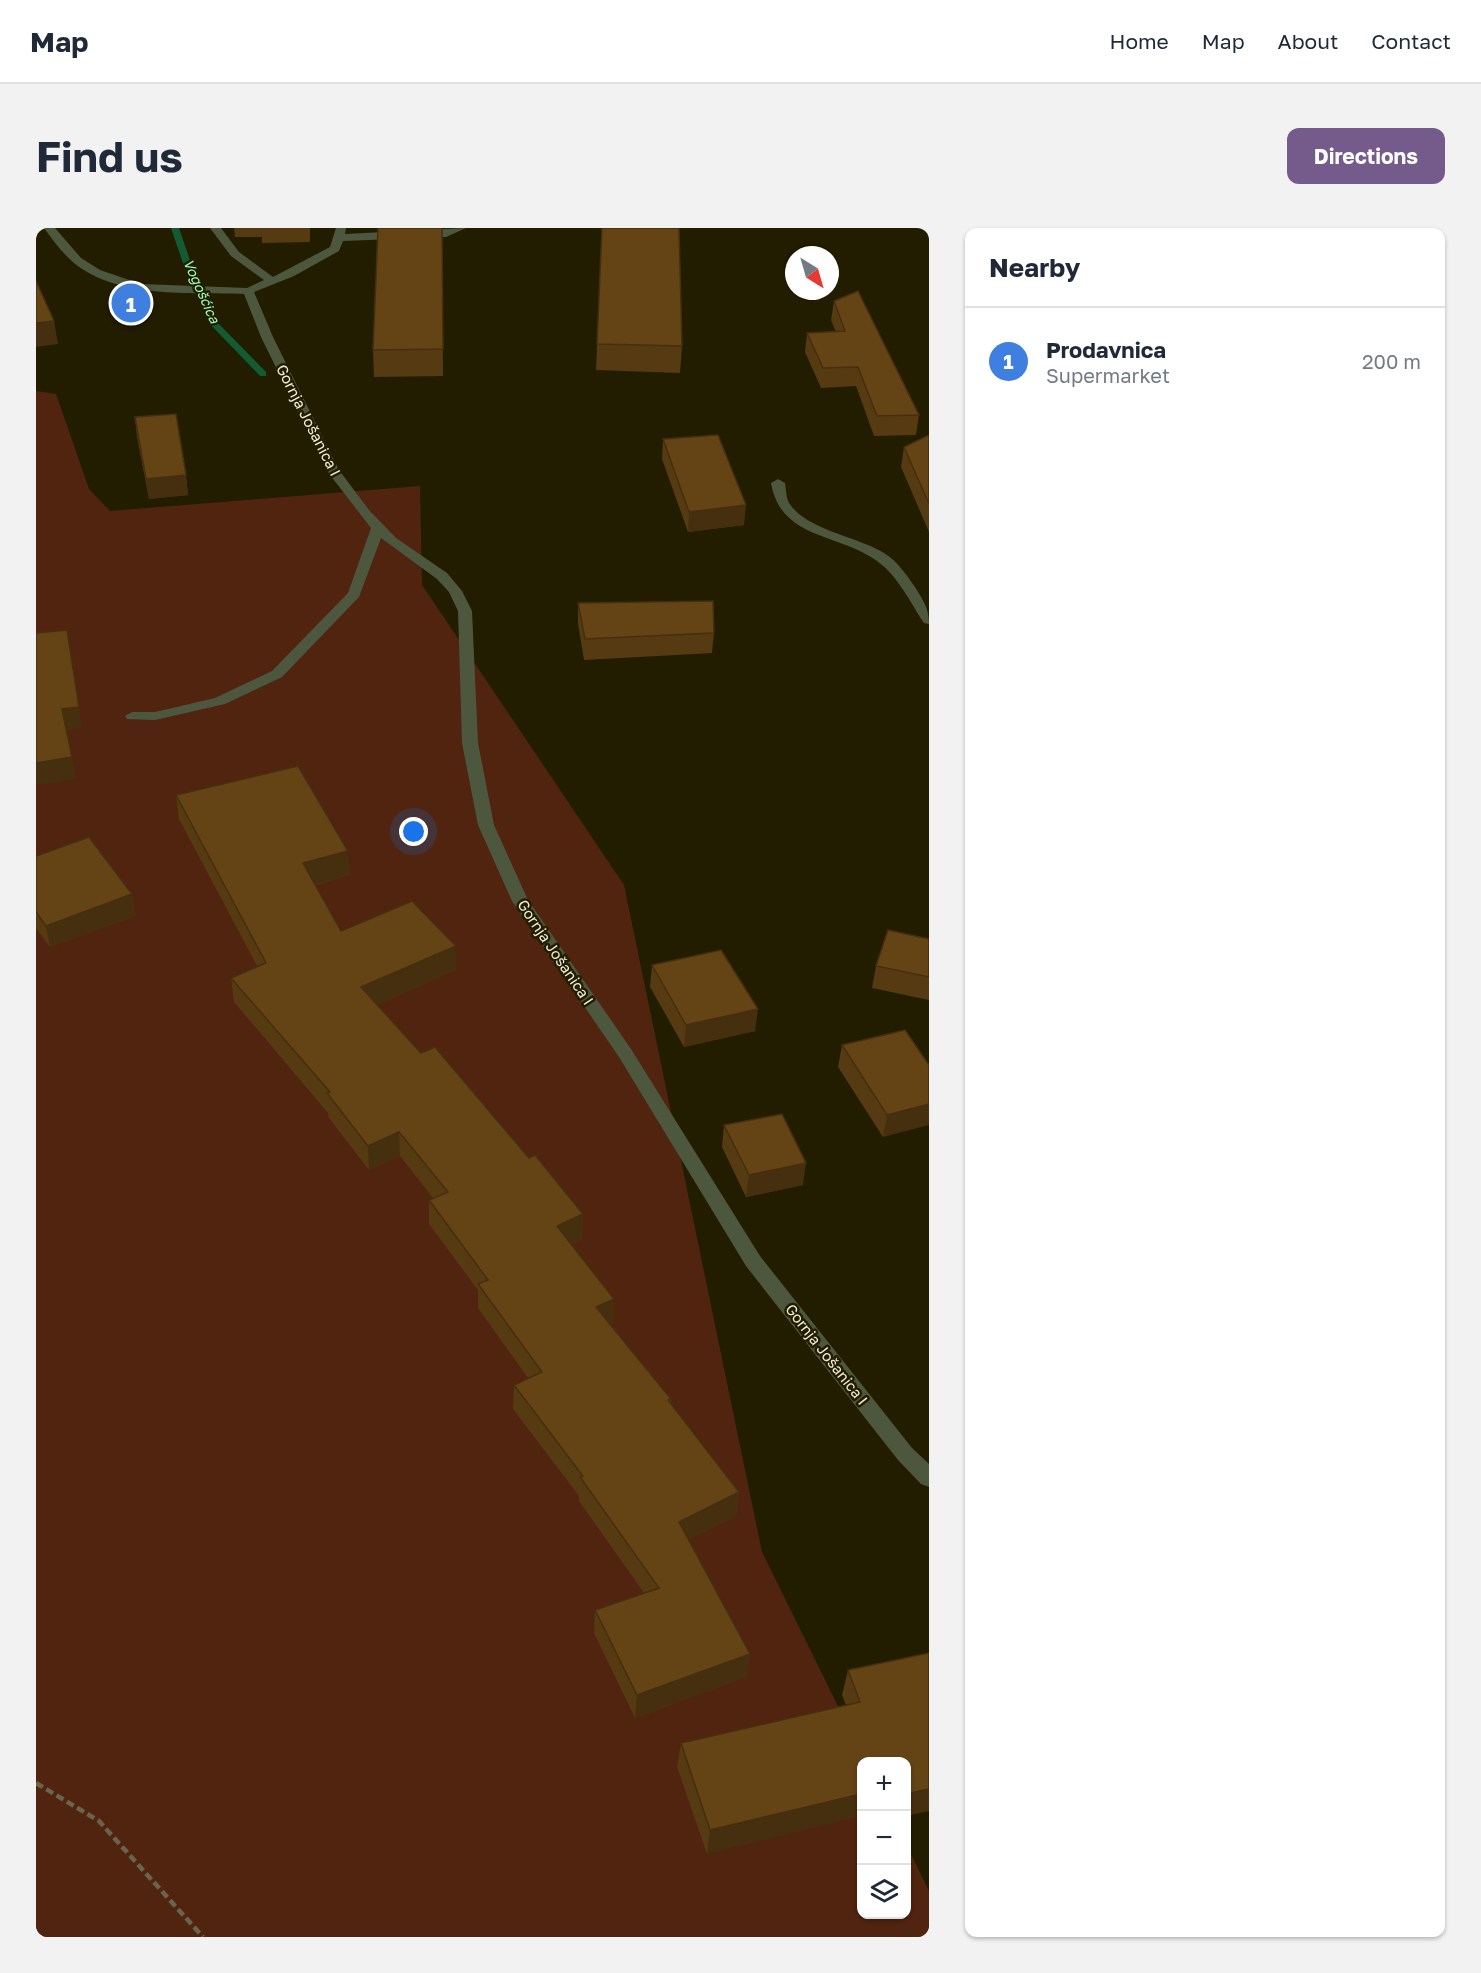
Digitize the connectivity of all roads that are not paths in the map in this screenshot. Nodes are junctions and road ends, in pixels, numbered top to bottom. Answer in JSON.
{"nodes":[{"id":1,"x":49,"y":228,"type":"edge"},
{"id":2,"x":215,"y":228,"type":"edge"},
{"id":3,"x":461,"y":228,"type":"edge"},
{"id":4,"x":340,"y":233,"type":"edge"},
{"id":5,"x":272,"y":281,"type":"junction"},
{"id":6,"x":248,"y":291,"type":"junction"},
{"id":7,"x":778,"y":483,"type":"dead end"},
{"id":8,"x":378,"y":527,"type":"junction"},
{"id":9,"x":929,"y":620,"type":"edge"},
{"id":10,"x":132,"y":716,"type":"dead end"},
{"id":11,"x":929,"y":1478,"type":"edge"}],
"edges":[{"from":1,"to":6,"type":"street"},
{"from":2,"to":5,"type":"street"},
{"from":3,"to":4,"type":"street"},
{"from":4,"to":5,"type":"street"},
{"from":5,"to":6,"type":"street"},
{"from":6,"to":8,"type":"street","name":"Gornja Jošanica I"},
{"from":7,"to":9,"type":"street"},
{"from":8,"to":10,"type":"street"},
{"from":8,"to":11,"type":"street","name":"Gornja Jošanica I"}]}
